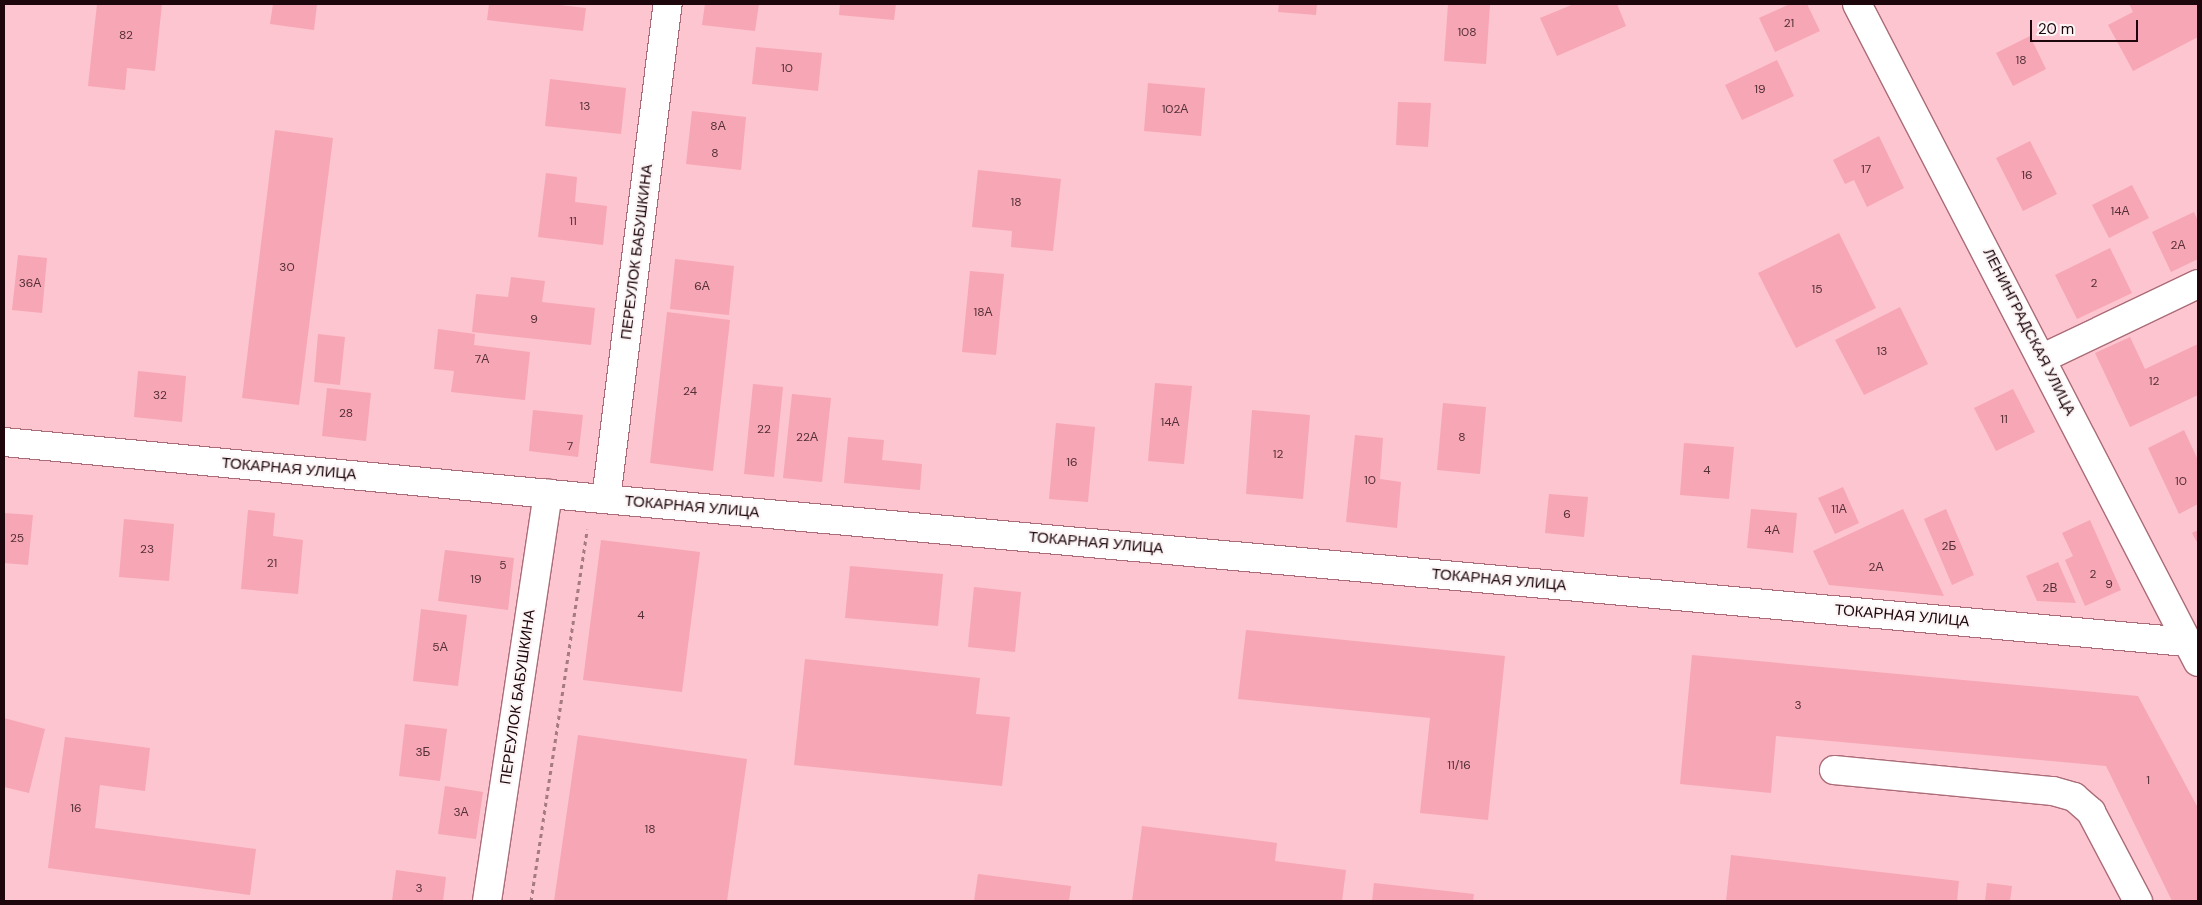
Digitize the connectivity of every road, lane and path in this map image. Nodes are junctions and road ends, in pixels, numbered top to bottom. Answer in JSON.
{"nodes":[{"id":1,"x":668,"y":4,"type":"edge"},
{"id":2,"x":1857,"y":4,"type":"edge"},
{"id":3,"x":2198,"y":284,"type":"edge"},
{"id":4,"x":2043,"y":358,"type":"junction"},
{"id":5,"x":4,"y":442,"type":"edge"},
{"id":6,"x":548,"y":494,"type":"junction"},
{"id":7,"x":599,"y":499,"type":"junction"},
{"id":8,"x":2193,"y":652,"type":"edge"},
{"id":9,"x":1834,"y":770,"type":"dead end"},
{"id":10,"x":487,"y":901,"type":"edge"},
{"id":11,"x":531,"y":901,"type":"edge"},
{"id":12,"x":2138,"y":901,"type":"edge"}],
"edges":[{"from":1,"to":7,"type":"street","name":"ПЕРЕУЛОК БАБУШКИНА"},
{"from":2,"to":4,"type":"street","name":"ЛЕНИНГРАДСКАЯ УЛИЦА"},
{"from":3,"to":4,"type":"street"},
{"from":4,"to":8,"type":"street","name":"ЛЕНИНГРАДСКАЯ УЛИЦА"},
{"from":5,"to":6,"type":"street","name":"ТОКАРНАЯ УЛИЦА"},
{"from":6,"to":7,"type":"street","name":"ТОКАРНАЯ УЛИЦА"},
{"from":6,"to":10,"type":"street","name":"ПЕРЕУЛОК БАБУШКИНА"},
{"from":7,"to":8,"type":"street","name":"ТОКАРНАЯ УЛИЦА"},
{"from":7,"to":11,"type":"path"},
{"from":9,"to":12,"type":"street"}]}
